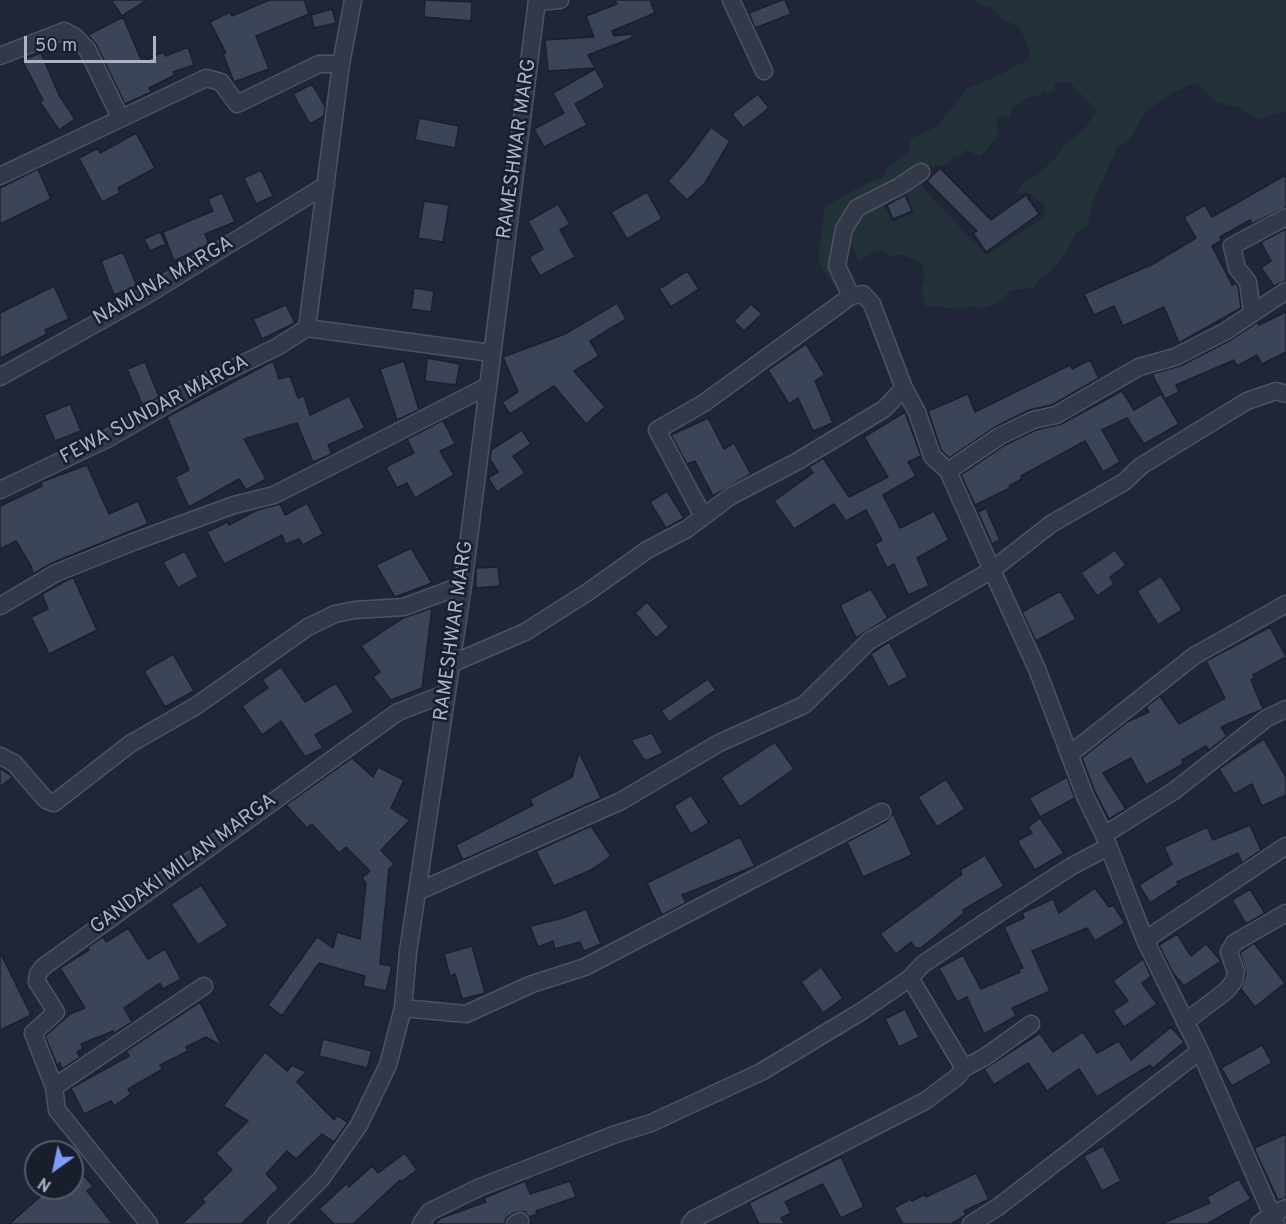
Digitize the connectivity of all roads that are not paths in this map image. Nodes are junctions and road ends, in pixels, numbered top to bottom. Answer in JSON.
{"nodes":[{"id":1,"x":353,"y":0,"type":"edge"},
{"id":2,"x":560,"y":0,"type":"edge"},
{"id":3,"x":731,"y":0,"type":"edge"},
{"id":4,"x":537,"y":1,"type":"edge"},
{"id":5,"x":0,"y":56,"type":"edge"},
{"id":6,"x":341,"y":64,"type":"junction"},
{"id":7,"x":764,"y":71,"type":"dead end"},
{"id":8,"x":120,"y":117,"type":"junction"},
{"id":9,"x":921,"y":172,"type":"dead end"},
{"id":10,"x":0,"y":176,"type":"edge"},
{"id":11,"x":326,"y":185,"type":"junction"},
{"id":12,"x":1286,"y":217,"type":"edge"},
{"id":13,"x":1286,"y":291,"type":"edge"},
{"id":14,"x":851,"y":296,"type":"junction"},
{"id":15,"x":1252,"y":312,"type":"junction"},
{"id":16,"x":307,"y":328,"type":"junction"},
{"id":17,"x":491,"y":353,"type":"junction"},
{"id":18,"x":0,"y":377,"type":"edge"},
{"id":19,"x":486,"y":387,"type":"junction"},
{"id":20,"x":904,"y":388,"type":"junction"},
{"id":21,"x":1286,"y":394,"type":"edge"},
{"id":22,"x":948,"y":471,"type":"junction"},
{"id":23,"x":0,"y":490,"type":"edge"},
{"id":24,"x":703,"y":516,"type":"junction"},
{"id":25,"x":992,"y":570,"type":"junction"},
{"id":26,"x":463,"y":585,"type":"junction"},
{"id":27,"x":1286,"y":604,"type":"edge"},
{"id":28,"x":0,"y":606,"type":"edge"},
{"id":29,"x":451,"y":664,"type":"junction"},
{"id":30,"x":447,"y":693,"type":"junction"},
{"id":31,"x":1286,"y":709,"type":"edge"},
{"id":32,"x":1070,"y":754,"type":"junction"},
{"id":33,"x":0,"y":756,"type":"edge"},
{"id":34,"x":882,"y":812,"type":"dead end"},
{"id":35,"x":1106,"y":841,"type":"junction"},
{"id":36,"x":1286,"y":846,"type":"edge"},
{"id":37,"x":417,"y":892,"type":"junction"},
{"id":38,"x":1286,"y":913,"type":"edge"},
{"id":39,"x":1145,"y":940,"type":"junction"},
{"id":40,"x":910,"y":978,"type":"junction"},
{"id":41,"x":204,"y":986,"type":"dead end"},
{"id":42,"x":403,"y":1008,"type":"junction"},
{"id":43,"x":1185,"y":1022,"type":"junction"},
{"id":44,"x":1031,"y":1024,"type":"dead end"},
{"id":45,"x":1200,"y":1051,"type":"junction"},
{"id":46,"x":964,"y":1068,"type":"junction"},
{"id":47,"x":54,"y":1087,"type":"junction"},
{"id":48,"x":1273,"y":1217,"type":"edge"},
{"id":49,"x":149,"y":1224,"type":"edge"},
{"id":50,"x":276,"y":1224,"type":"edge"},
{"id":51,"x":421,"y":1224,"type":"edge"},
{"id":52,"x":690,"y":1224,"type":"edge"},
{"id":53,"x":972,"y":1224,"type":"edge"}],
"edges":[{"from":1,"to":6,"type":"street"},
{"from":2,"to":4,"type":"street"},
{"from":3,"to":7,"type":"street"},
{"from":4,"to":17,"type":"street","name":"RAMESHWAR MARG"},
{"from":5,"to":8,"type":"street"},
{"from":6,"to":8,"type":"street"},
{"from":6,"to":11,"type":"street"},
{"from":8,"to":10,"type":"street"},
{"from":9,"to":14,"type":"street"},
{"from":11,"to":16,"type":"street"},
{"from":11,"to":18,"type":"street","name":"NAMUNA MARGA"},
{"from":12,"to":15,"type":"street"},
{"from":13,"to":15,"type":"street"},
{"from":14,"to":20,"type":"street"},
{"from":14,"to":24,"type":"street"},
{"from":15,"to":22,"type":"street"},
{"from":16,"to":17,"type":"street"},
{"from":16,"to":23,"type":"street","name":"FEWA SUNDAR MARGA"},
{"from":17,"to":19,"type":"street","name":"RAMESHWAR MARG"},
{"from":19,"to":26,"type":"street","name":"RAMESHWAR MARG"},
{"from":19,"to":28,"type":"street"},
{"from":20,"to":22,"type":"street"},
{"from":20,"to":24,"type":"street"},
{"from":21,"to":25,"type":"street"},
{"from":22,"to":25,"type":"street"},
{"from":24,"to":29,"type":"street"},
{"from":25,"to":32,"type":"street"},
{"from":25,"to":37,"type":"street"},
{"from":26,"to":29,"type":"street","name":"RAMESHWAR MARG"},
{"from":26,"to":33,"type":"street"},
{"from":27,"to":32,"type":"street"},
{"from":29,"to":30,"type":"street","name":"RAMESHWAR MARG"},
{"from":30,"to":37,"type":"street","name":"RAMESHWAR MARG"},
{"from":30,"to":47,"type":"street","name":"GANDAKI MILAN MARGA"},
{"from":31,"to":35,"type":"street"},
{"from":32,"to":35,"type":"street"},
{"from":34,"to":42,"type":"street"},
{"from":35,"to":39,"type":"street"},
{"from":35,"to":40,"type":"street"},
{"from":36,"to":39,"type":"street"},
{"from":37,"to":42,"type":"street","name":"RAMESHWAR MARG"},
{"from":38,"to":43,"type":"street"},
{"from":39,"to":43,"type":"street"},
{"from":40,"to":46,"type":"street"},
{"from":40,"to":51,"type":"street"},
{"from":41,"to":47,"type":"street"},
{"from":42,"to":50,"type":"street","name":"RAMESHWAR MARG"},
{"from":43,"to":45,"type":"street"},
{"from":44,"to":46,"type":"street"},
{"from":45,"to":48,"type":"street"},
{"from":45,"to":53,"type":"street"},
{"from":46,"to":52,"type":"street"},
{"from":47,"to":49,"type":"street","name":"GANDAKI MILAN MARGA"}]}
